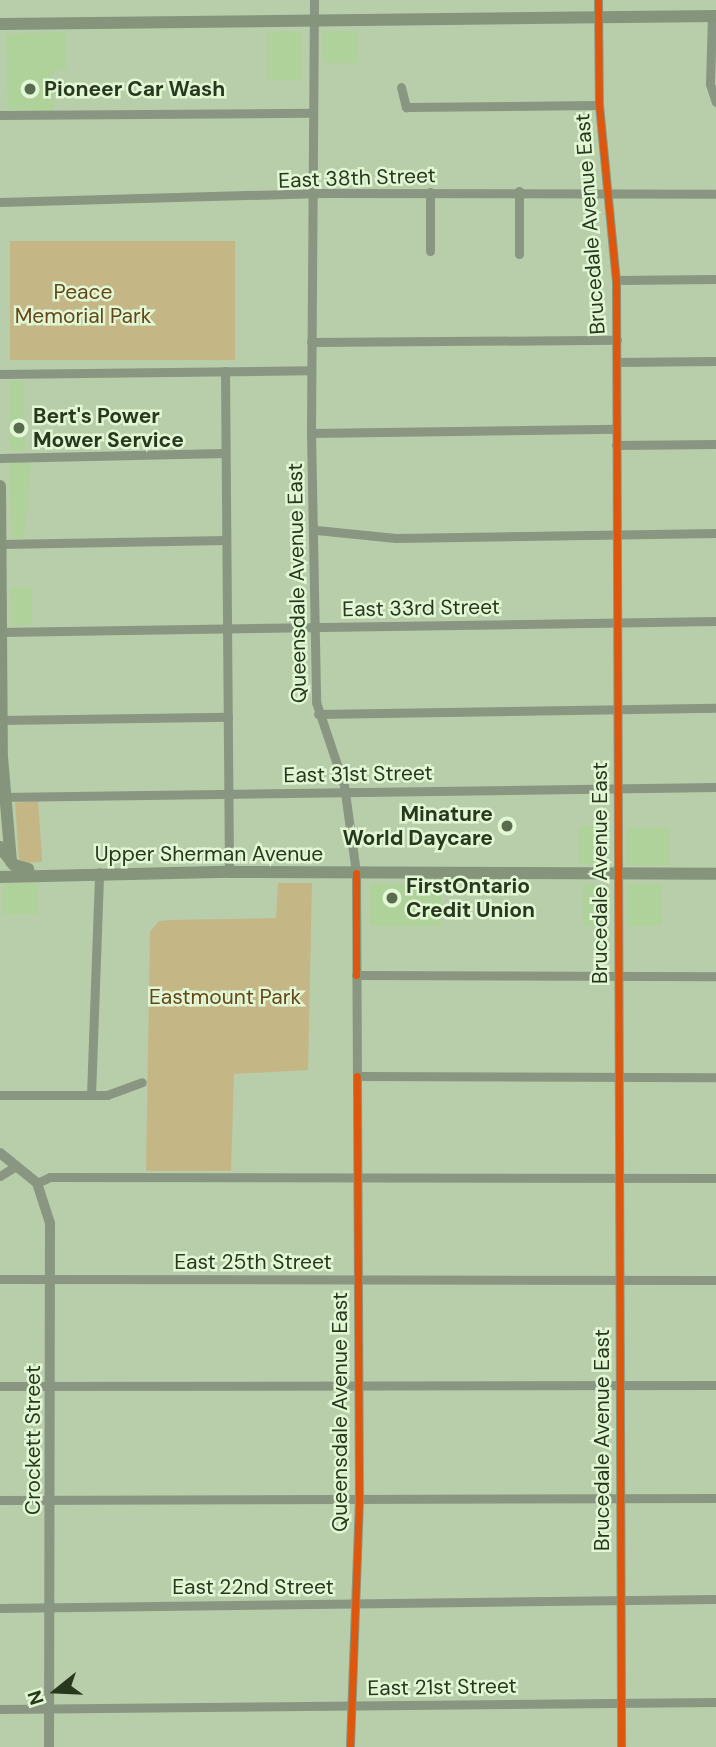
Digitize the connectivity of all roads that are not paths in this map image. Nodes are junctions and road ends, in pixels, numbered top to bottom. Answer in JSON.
{"nodes":[{"id":1,"x":314,"y":0,"type":"edge"},
{"id":2,"x":598,"y":0,"type":"edge"},
{"id":3,"x":714,"y":16,"type":"edge"},
{"id":4,"x":598,"y":17,"type":"junction"},
{"id":5,"x":313,"y":19,"type":"junction"},
{"id":6,"x":0,"y":24,"type":"edge"},
{"id":7,"x":401,"y":88,"type":"dead end"},
{"id":8,"x":716,"y":102,"type":"edge"},
{"id":9,"x":599,"y":106,"type":"junction"},
{"id":10,"x":311,"y":113,"type":"junction"},
{"id":11,"x":0,"y":115,"type":"edge"},
{"id":12,"x":519,"y":191,"type":"junction"},
{"id":13,"x":430,"y":192,"type":"junction"},
{"id":14,"x":608,"y":194,"type":"junction"},
{"id":15,"x":716,"y":194,"type":"edge"},
{"id":16,"x":311,"y":195,"type":"junction"},
{"id":17,"x":0,"y":202,"type":"edge"},
{"id":18,"x":430,"y":251,"type":"dead end"},
{"id":19,"x":519,"y":254,"type":"dead end"},
{"id":20,"x":716,"y":279,"type":"edge"},
{"id":21,"x":616,"y":280,"type":"junction"},
{"id":22,"x":617,"y":340,"type":"junction"},
{"id":23,"x":311,"y":342,"type":"junction"},
{"id":24,"x":716,"y":361,"type":"edge"},
{"id":25,"x":617,"y":362,"type":"junction"},
{"id":26,"x":311,"y":370,"type":"junction"},
{"id":27,"x":225,"y":371,"type":"junction"},
{"id":28,"x":0,"y":374,"type":"edge"},
{"id":29,"x":616,"y":429,"type":"junction"},
{"id":30,"x":311,"y":433,"type":"junction"},
{"id":31,"x":716,"y":444,"type":"edge"},
{"id":32,"x":616,"y":445,"type":"junction"},
{"id":33,"x":225,"y":453,"type":"junction"},
{"id":34,"x":0,"y":458,"type":"edge"},
{"id":35,"x":0,"y":486,"type":"edge"},
{"id":36,"x":316,"y":530,"type":"junction"},
{"id":37,"x":716,"y":533,"type":"edge"},
{"id":38,"x":616,"y":534,"type":"junction"},
{"id":39,"x":226,"y":540,"type":"junction"},
{"id":40,"x":0,"y":544,"type":"edge"},
{"id":41,"x":716,"y":621,"type":"edge"},
{"id":42,"x":616,"y":622,"type":"junction"},
{"id":43,"x":316,"y":627,"type":"junction"},
{"id":44,"x":227,"y":628,"type":"junction"},
{"id":45,"x":1,"y":632,"type":"edge"},
{"id":46,"x":716,"y":708,"type":"edge"},
{"id":47,"x":617,"y":709,"type":"junction"},
{"id":48,"x":318,"y":714,"type":"junction"},
{"id":49,"x":228,"y":717,"type":"junction"},
{"id":50,"x":1,"y":720,"type":"edge"},
{"id":51,"x":618,"y":787,"type":"junction"},
{"id":52,"x":716,"y":787,"type":"edge"},
{"id":53,"x":345,"y":792,"type":"junction"},
{"id":54,"x":228,"y":793,"type":"junction"},
{"id":55,"x":3,"y":797,"type":"edge"},
{"id":56,"x":7,"y":811,"type":"junction"},
{"id":57,"x":0,"y":834,"type":"edge"},
{"id":58,"x":0,"y":847,"type":"edge"},
{"id":59,"x":5,"y":865,"type":"edge"},
{"id":60,"x":33,"y":871,"type":"junction"},
{"id":61,"x":99,"y":872,"type":"junction"},
{"id":62,"x":229,"y":872,"type":"junction"},
{"id":63,"x":356,"y":873,"type":"junction"},
{"id":64,"x":617,"y":874,"type":"junction"},
{"id":65,"x":716,"y":874,"type":"edge"},
{"id":66,"x":0,"y":877,"type":"edge"},
{"id":67,"x":356,"y":975,"type":"junction"},
{"id":68,"x":617,"y":976,"type":"junction"},
{"id":69,"x":716,"y":976,"type":"edge"},
{"id":70,"x":357,"y":1076,"type":"junction"},
{"id":71,"x":618,"y":1077,"type":"junction"},
{"id":72,"x":716,"y":1077,"type":"edge"},
{"id":73,"x":142,"y":1082,"type":"dead end"},
{"id":74,"x":0,"y":1095,"type":"edge"},
{"id":75,"x":91,"y":1095,"type":"junction"},
{"id":76,"x":0,"y":1153,"type":"edge"},
{"id":77,"x":16,"y":1166,"type":"junction"},
{"id":78,"x":0,"y":1176,"type":"edge"},
{"id":79,"x":358,"y":1178,"type":"junction"},
{"id":80,"x":619,"y":1178,"type":"junction"},
{"id":81,"x":716,"y":1178,"type":"edge"},
{"id":82,"x":37,"y":1183,"type":"junction"},
{"id":83,"x":0,"y":1279,"type":"edge"},
{"id":84,"x":51,"y":1279,"type":"junction"},
{"id":85,"x":358,"y":1279,"type":"junction"},
{"id":86,"x":619,"y":1280,"type":"junction"},
{"id":87,"x":716,"y":1280,"type":"edge"},
{"id":88,"x":619,"y":1385,"type":"junction"},
{"id":89,"x":716,"y":1385,"type":"edge"},
{"id":90,"x":0,"y":1386,"type":"edge"},
{"id":91,"x":359,"y":1386,"type":"junction"},
{"id":92,"x":52,"y":1387,"type":"junction"},
{"id":93,"x":620,"y":1498,"type":"junction"},
{"id":94,"x":716,"y":1498,"type":"edge"},
{"id":95,"x":359,"y":1499,"type":"junction"},
{"id":96,"x":0,"y":1500,"type":"edge"},
{"id":97,"x":52,"y":1500,"type":"junction"},
{"id":98,"x":716,"y":1599,"type":"edge"},
{"id":99,"x":620,"y":1600,"type":"junction"},
{"id":100,"x":355,"y":1604,"type":"junction"},
{"id":101,"x":51,"y":1607,"type":"junction"},
{"id":102,"x":0,"y":1608,"type":"edge"},
{"id":103,"x":621,"y":1702,"type":"junction"},
{"id":104,"x":716,"y":1702,"type":"edge"},
{"id":105,"x":351,"y":1706,"type":"junction"},
{"id":106,"x":0,"y":1709,"type":"edge"},
{"id":107,"x":49,"y":1709,"type":"junction"},
{"id":108,"x":49,"y":1747,"type":"edge"},
{"id":109,"x":350,"y":1747,"type":"edge"},
{"id":110,"x":621,"y":1747,"type":"edge"}],
"edges":[{"from":1,"to":5,"type":"street","name":"Queensdale Avenue East"},
{"from":2,"to":4,"type":"street","name":"Brucedale Avenue East"},
{"from":3,"to":4,"type":"main road"},
{"from":3,"to":8,"type":"street"},
{"from":4,"to":5,"type":"main road"},
{"from":4,"to":9,"type":"street","name":"Brucedale Avenue East"},
{"from":5,"to":6,"type":"main road"},
{"from":5,"to":10,"type":"street","name":"Queensdale Avenue East"},
{"from":7,"to":9,"type":"street"},
{"from":9,"to":14,"type":"street","name":"Brucedale Avenue East"},
{"from":10,"to":11,"type":"street"},
{"from":10,"to":16,"type":"street","name":"Queensdale Avenue East"},
{"from":12,"to":13,"type":"street","name":"East 38th Street"},
{"from":12,"to":14,"type":"street","name":"East 38th Street"},
{"from":12,"to":19,"type":"street"},
{"from":13,"to":16,"type":"street","name":"East 38th Street"},
{"from":13,"to":18,"type":"street"},
{"from":14,"to":15,"type":"street","name":"East 38th Street"},
{"from":14,"to":21,"type":"street","name":"Brucedale Avenue East"},
{"from":16,"to":17,"type":"street","name":"East 38th Street"},
{"from":16,"to":23,"type":"street","name":"Queensdale Avenue East"},
{"from":20,"to":21,"type":"street"},
{"from":21,"to":22,"type":"street","name":"Brucedale Avenue East"},
{"from":22,"to":23,"type":"street"},
{"from":22,"to":25,"type":"street","name":"Brucedale Avenue East"},
{"from":23,"to":26,"type":"street","name":"Queensdale Avenue East"},
{"from":24,"to":25,"type":"street"},
{"from":25,"to":29,"type":"street","name":"Brucedale Avenue East"},
{"from":26,"to":27,"type":"street"},
{"from":26,"to":30,"type":"street","name":"Queensdale Avenue East"},
{"from":27,"to":28,"type":"street"},
{"from":27,"to":33,"type":"street"},
{"from":29,"to":30,"type":"street"},
{"from":29,"to":32,"type":"street","name":"Brucedale Avenue East"},
{"from":30,"to":36,"type":"street","name":"Queensdale Avenue East"},
{"from":31,"to":32,"type":"street"},
{"from":32,"to":38,"type":"street","name":"Brucedale Avenue East"},
{"from":33,"to":34,"type":"street"},
{"from":33,"to":39,"type":"street"},
{"from":35,"to":40,"type":"main road"},
{"from":36,"to":38,"type":"street"},
{"from":36,"to":43,"type":"street","name":"Queensdale Avenue East"},
{"from":37,"to":38,"type":"street"},
{"from":38,"to":42,"type":"street","name":"Brucedale Avenue East"},
{"from":39,"to":40,"type":"street"},
{"from":39,"to":44,"type":"street"},
{"from":40,"to":45,"type":"main road"},
{"from":41,"to":42,"type":"street","name":"East 33rd Street"},
{"from":42,"to":43,"type":"street","name":"East 33rd Street"},
{"from":42,"to":47,"type":"street","name":"Brucedale Avenue East"},
{"from":43,"to":44,"type":"street","name":"East 33rd Street"},
{"from":43,"to":48,"type":"street","name":"Queensdale Avenue East"},
{"from":44,"to":45,"type":"street","name":"East 33rd Street"},
{"from":44,"to":49,"type":"street"},
{"from":45,"to":50,"type":"main road"},
{"from":46,"to":47,"type":"street"},
{"from":47,"to":48,"type":"street"},
{"from":47,"to":51,"type":"street","name":"Brucedale Avenue East"},
{"from":48,"to":53,"type":"street","name":"Queensdale Avenue East"},
{"from":49,"to":50,"type":"street"},
{"from":49,"to":54,"type":"street"},
{"from":50,"to":55,"type":"main road"},
{"from":51,"to":52,"type":"street","name":"East 31st Street"},
{"from":51,"to":53,"type":"street","name":"East 31st Street"},
{"from":51,"to":64,"type":"street","name":"Brucedale Avenue East"},
{"from":53,"to":54,"type":"street","name":"East 31st Street"},
{"from":53,"to":63,"type":"street","name":"Queensdale Avenue East"},
{"from":54,"to":55,"type":"street","name":"East 31st Street"},
{"from":54,"to":62,"type":"street"},
{"from":55,"to":56,"type":"main road"},
{"from":56,"to":57,"type":"main road"},
{"from":56,"to":59,"type":"main road"},
{"from":58,"to":59,"type":"main road"},
{"from":59,"to":60,"type":"main road"},
{"from":60,"to":61,"type":"main road","name":"Upper Sherman Avenue"},
{"from":60,"to":66,"type":"main road","name":"Upper Sherman Avenue"},
{"from":61,"to":62,"type":"main road","name":"Upper Sherman Avenue"},
{"from":61,"to":75,"type":"street"},
{"from":62,"to":63,"type":"main road","name":"Upper Sherman Avenue"},
{"from":63,"to":64,"type":"main road","name":"Upper Sherman Avenue"},
{"from":63,"to":67,"type":"street","name":"Queensdale Avenue East"},
{"from":64,"to":65,"type":"main road","name":"Upper Sherman Avenue"},
{"from":64,"to":68,"type":"street","name":"Brucedale Avenue East"},
{"from":67,"to":68,"type":"street"},
{"from":67,"to":70,"type":"street","name":"Queensdale Avenue East"},
{"from":68,"to":69,"type":"street"},
{"from":68,"to":71,"type":"street","name":"Brucedale Avenue East"},
{"from":70,"to":71,"type":"street"},
{"from":70,"to":79,"type":"street","name":"Queensdale Avenue East"},
{"from":71,"to":72,"type":"street"},
{"from":71,"to":80,"type":"street","name":"Brucedale Avenue East"},
{"from":73,"to":75,"type":"street"},
{"from":74,"to":75,"type":"street"},
{"from":76,"to":77,"type":"street"},
{"from":77,"to":78,"type":"street"},
{"from":77,"to":82,"type":"street"},
{"from":79,"to":80,"type":"street"},
{"from":79,"to":82,"type":"street"},
{"from":79,"to":85,"type":"street","name":"Queensdale Avenue East"},
{"from":80,"to":81,"type":"street"},
{"from":80,"to":86,"type":"street","name":"Brucedale Avenue East"},
{"from":82,"to":84,"type":"street","name":"Crockett Street"},
{"from":83,"to":84,"type":"street","name":"East 25th Street"},
{"from":84,"to":85,"type":"street","name":"East 25th Street"},
{"from":84,"to":92,"type":"street","name":"Crockett Street"},
{"from":85,"to":86,"type":"street","name":"East 25th Street"},
{"from":85,"to":91,"type":"street","name":"Queensdale Avenue East"},
{"from":86,"to":87,"type":"street","name":"East 25th Street"},
{"from":86,"to":88,"type":"street","name":"Brucedale Avenue East"},
{"from":88,"to":89,"type":"street"},
{"from":88,"to":91,"type":"street"},
{"from":88,"to":93,"type":"street","name":"Brucedale Avenue East"},
{"from":90,"to":92,"type":"street"},
{"from":91,"to":92,"type":"street"},
{"from":91,"to":95,"type":"street","name":"Queensdale Avenue East"},
{"from":92,"to":97,"type":"street","name":"Crockett Street"},
{"from":93,"to":94,"type":"street"},
{"from":93,"to":95,"type":"street"},
{"from":93,"to":99,"type":"street","name":"Brucedale Avenue East"},
{"from":95,"to":97,"type":"street"},
{"from":95,"to":100,"type":"street","name":"Queensdale Avenue East"},
{"from":96,"to":97,"type":"street"},
{"from":97,"to":101,"type":"street","name":"Crockett Street"},
{"from":98,"to":99,"type":"street","name":"East 22nd Street"},
{"from":99,"to":100,"type":"street","name":"East 22nd Street"},
{"from":99,"to":103,"type":"street","name":"Brucedale Avenue East"},
{"from":100,"to":101,"type":"street","name":"East 22nd Street"},
{"from":100,"to":105,"type":"street","name":"Queensdale Avenue East"},
{"from":101,"to":102,"type":"street","name":"East 22nd Street"},
{"from":101,"to":107,"type":"street","name":"Crockett Street"},
{"from":103,"to":104,"type":"street","name":"East 21st Street"},
{"from":103,"to":105,"type":"street","name":"East 21st Street"},
{"from":103,"to":110,"type":"street","name":"Brucedale Avenue East"},
{"from":105,"to":107,"type":"street","name":"East 21st Street"},
{"from":105,"to":109,"type":"street","name":"Queensdale Avenue East"},
{"from":106,"to":107,"type":"street","name":"East 21st Street"},
{"from":107,"to":108,"type":"street","name":"Crockett Street"}]}
